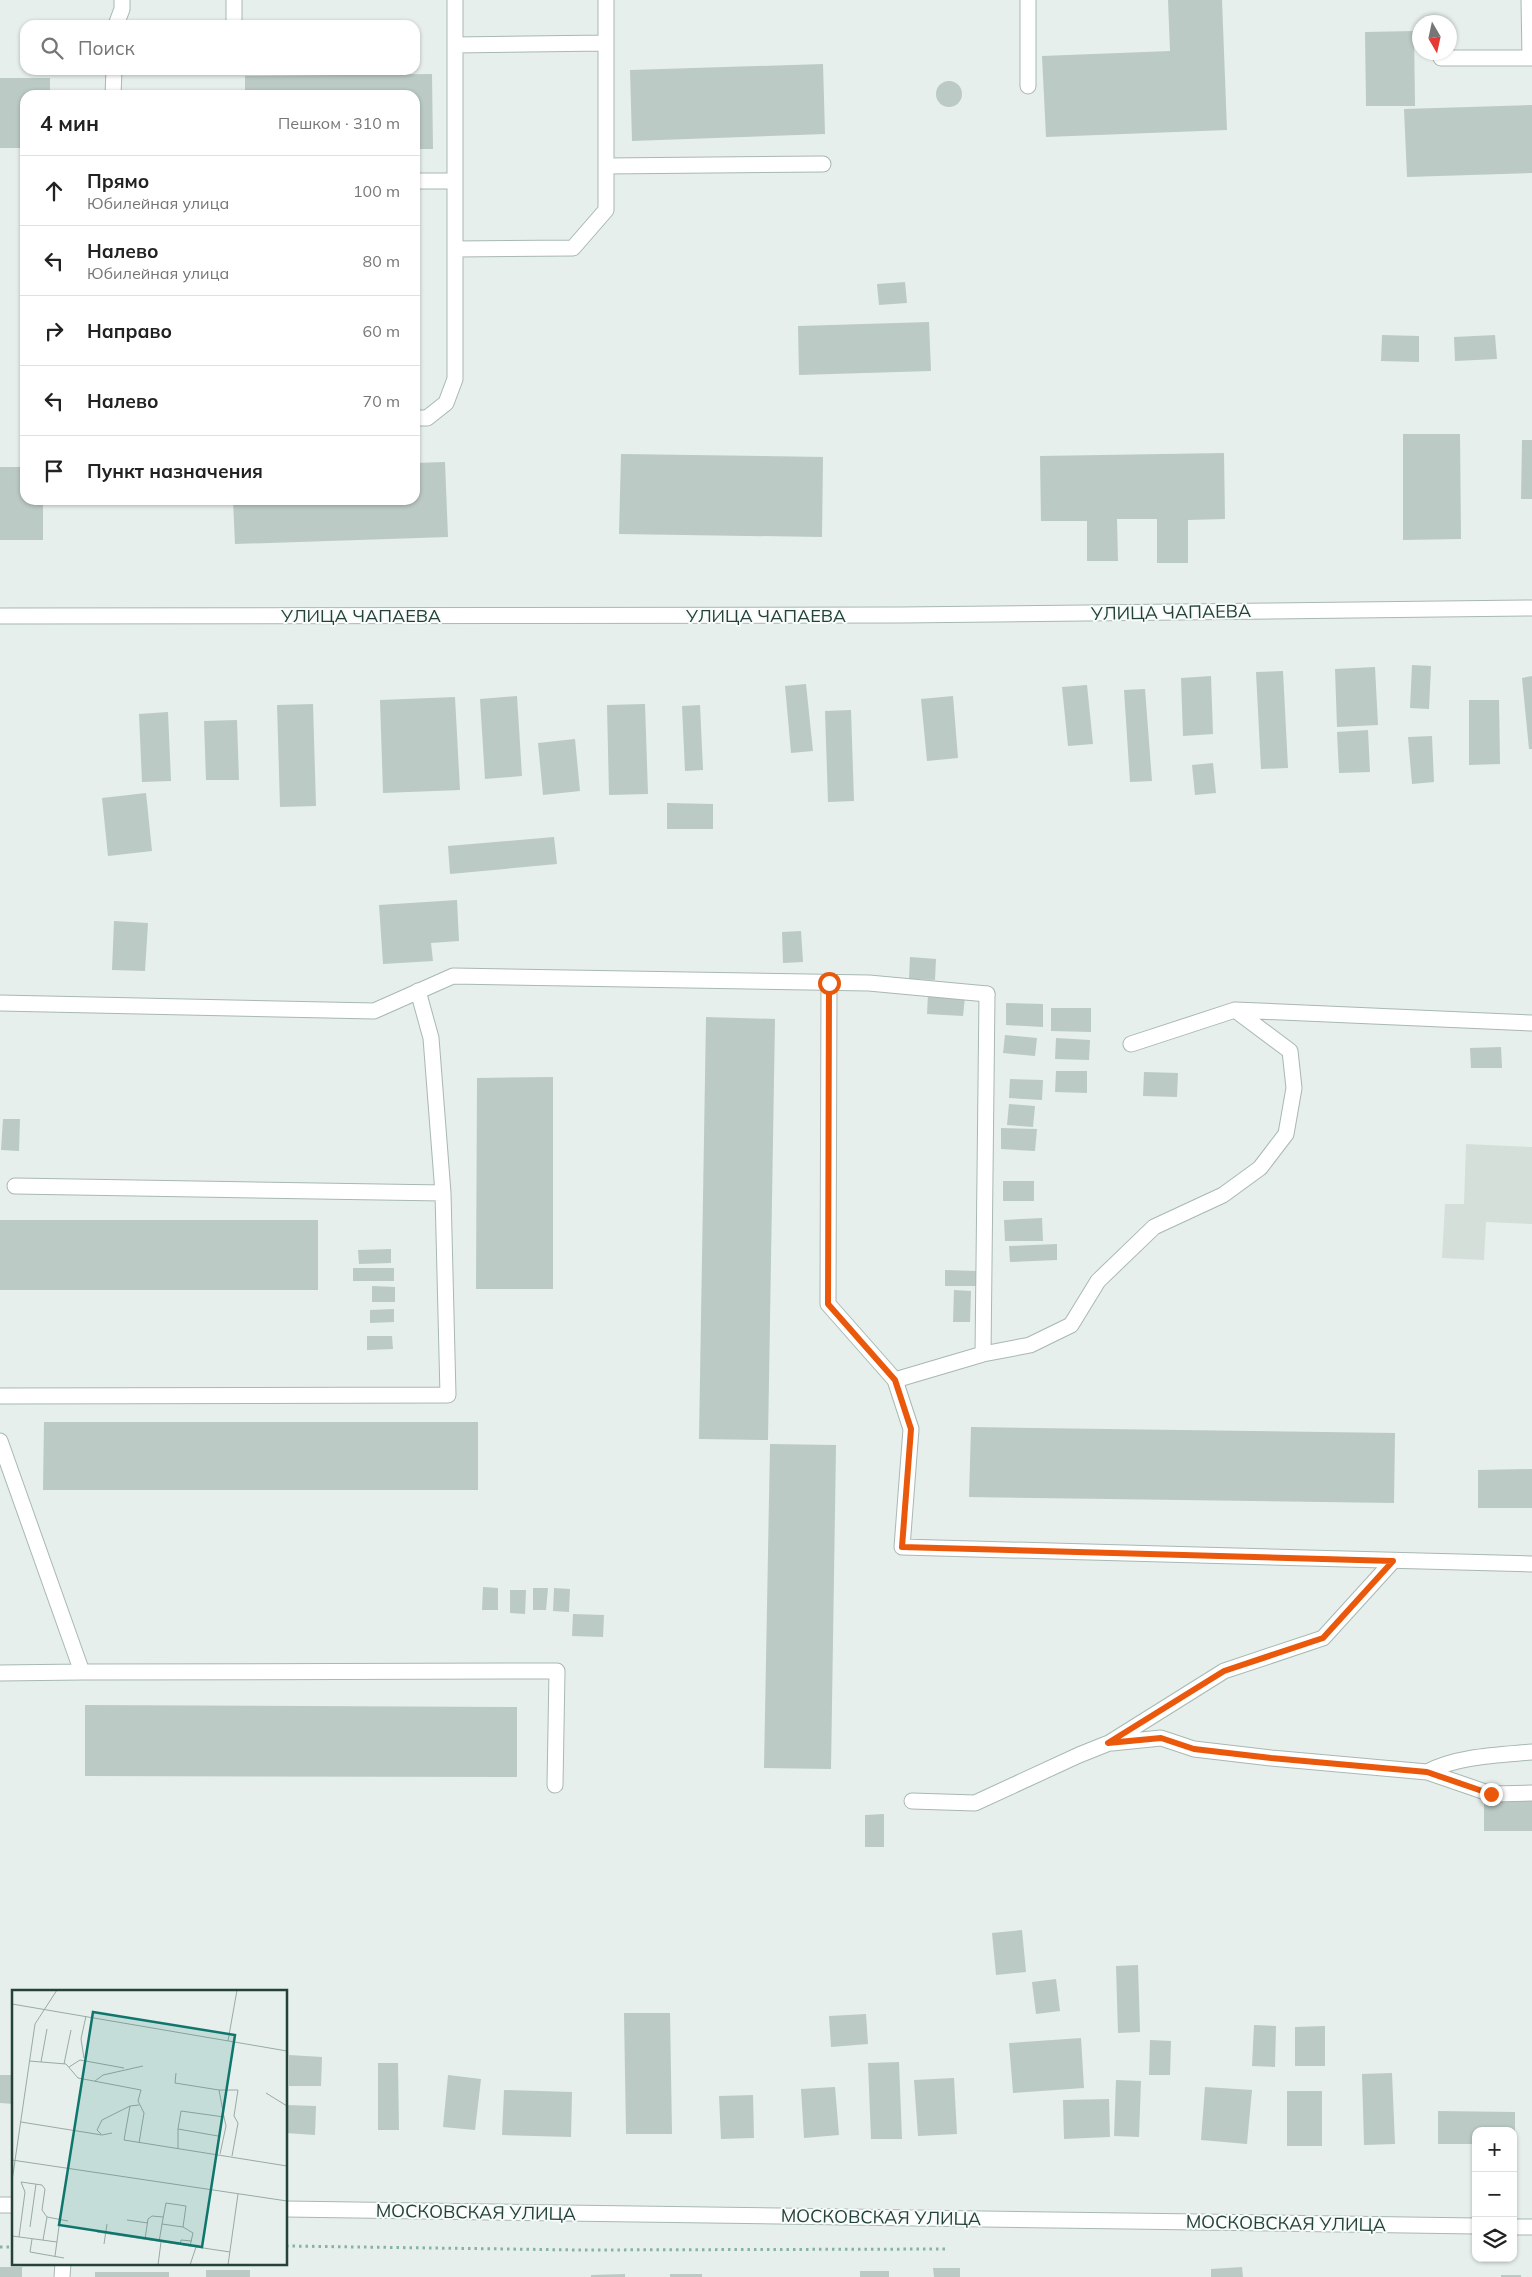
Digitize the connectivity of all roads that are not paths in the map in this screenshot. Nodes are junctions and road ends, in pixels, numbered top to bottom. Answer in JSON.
{"nodes":[{"id":1,"x":122,"y":0,"type":"edge"},
{"id":2,"x":234,"y":0,"type":"edge"},
{"id":3,"x":454,"y":0,"type":"edge"},
{"id":4,"x":606,"y":0,"type":"edge"},
{"id":5,"x":1028,"y":0,"type":"edge"},
{"id":6,"x":1529,"y":0,"type":"edge"},
{"id":7,"x":117,"y":20,"type":"edge"},
{"id":8,"x":234,"y":20,"type":"edge"},
{"id":9,"x":606,"y":43,"type":"junction"},
{"id":10,"x":455,"y":45,"type":"junction"},
{"id":11,"x":1457,"y":58,"type":"edge"},
{"id":12,"x":1531,"y":58,"type":"edge"},
{"id":13,"x":114,"y":75,"type":"edge"},
{"id":14,"x":1028,"y":86,"type":"dead end"},
{"id":15,"x":113,"y":90,"type":"edge"},
{"id":16,"x":823,"y":164,"type":"dead end"},
{"id":17,"x":606,"y":166,"type":"junction"},
{"id":18,"x":420,"y":181,"type":"edge"},
{"id":19,"x":454,"y":181,"type":"junction"},
{"id":20,"x":455,"y":249,"type":"junction"},
{"id":21,"x":420,"y":418,"type":"edge"},
{"id":22,"x":1532,"y":608,"type":"edge"},
{"id":23,"x":0,"y":616,"type":"edge"},
{"id":24,"x":829,"y":983,"type":"junction"},
{"id":25,"x":418,"y":991,"type":"junction"},
{"id":26,"x":0,"y":1003,"type":"edge"},
{"id":27,"x":1235,"y":1010,"type":"junction"},
{"id":28,"x":1532,"y":1023,"type":"edge"},
{"id":29,"x":1130,"y":1044,"type":"dead end"},
{"id":30,"x":15,"y":1186,"type":"dead end"},
{"id":31,"x":443,"y":1193,"type":"junction"},
{"id":32,"x":983,"y":1354,"type":"junction"},
{"id":33,"x":895,"y":1380,"type":"junction"},
{"id":34,"x":0,"y":1396,"type":"edge"},
{"id":35,"x":0,"y":1442,"type":"edge"},
{"id":36,"x":1393,"y":1561,"type":"junction"},
{"id":37,"x":1532,"y":1564,"type":"edge"},
{"id":38,"x":82,"y":1672,"type":"junction"},
{"id":39,"x":0,"y":1673,"type":"edge"},
{"id":40,"x":1108,"y":1743,"type":"junction"},
{"id":41,"x":1532,"y":1752,"type":"edge"},
{"id":42,"x":1427,"y":1772,"type":"junction"},
{"id":43,"x":555,"y":1784,"type":"dead end"},
{"id":44,"x":1532,"y":1794,"type":"edge"},
{"id":45,"x":912,"y":1801,"type":"dead end"},
{"id":46,"x":288,"y":2209,"type":"edge"},
{"id":47,"x":1472,"y":2226,"type":"edge"},
{"id":48,"x":1517,"y":2226,"type":"edge"},
{"id":49,"x":1532,"y":2227,"type":"edge"},
{"id":50,"x":63,"y":2264,"type":"edge"},
{"id":51,"x":62,"y":2277,"type":"edge"}],
"edges":[{"from":1,"to":7,"type":"street"},
{"from":2,"to":8,"type":"street"},
{"from":3,"to":10,"type":"street"},
{"from":4,"to":9,"type":"street"},
{"from":5,"to":14,"type":"street"},
{"from":6,"to":12,"type":"street"},
{"from":9,"to":10,"type":"street"},
{"from":9,"to":17,"type":"street"},
{"from":10,"to":19,"type":"street"},
{"from":11,"to":12,"type":"street"},
{"from":13,"to":15,"type":"street"},
{"from":16,"to":17,"type":"street"},
{"from":17,"to":20,"type":"street"},
{"from":18,"to":19,"type":"street"},
{"from":19,"to":20,"type":"street"},
{"from":20,"to":21,"type":"street"},
{"from":22,"to":23,"type":"street","name":"УЛИЦА ЧАПАЕВА"},
{"from":24,"to":25,"type":"street"},
{"from":24,"to":32,"type":"street"},
{"from":24,"to":33,"type":"street"},
{"from":25,"to":26,"type":"street"},
{"from":25,"to":31,"type":"street"},
{"from":27,"to":28,"type":"street"},
{"from":27,"to":29,"type":"street"},
{"from":27,"to":32,"type":"street"},
{"from":30,"to":31,"type":"street"},
{"from":31,"to":34,"type":"street"},
{"from":32,"to":33,"type":"street"},
{"from":33,"to":36,"type":"street"},
{"from":35,"to":38,"type":"street"},
{"from":36,"to":37,"type":"street"},
{"from":36,"to":40,"type":"street"},
{"from":38,"to":39,"type":"street"},
{"from":38,"to":43,"type":"street"},
{"from":40,"to":42,"type":"street"},
{"from":40,"to":45,"type":"street"},
{"from":41,"to":42,"type":"street"},
{"from":42,"to":44,"type":"street"},
{"from":46,"to":47,"type":"street","name":"МОСКОВСКАЯ УЛИЦА"},
{"from":48,"to":49,"type":"street"},
{"from":50,"to":51,"type":"street"}]}
